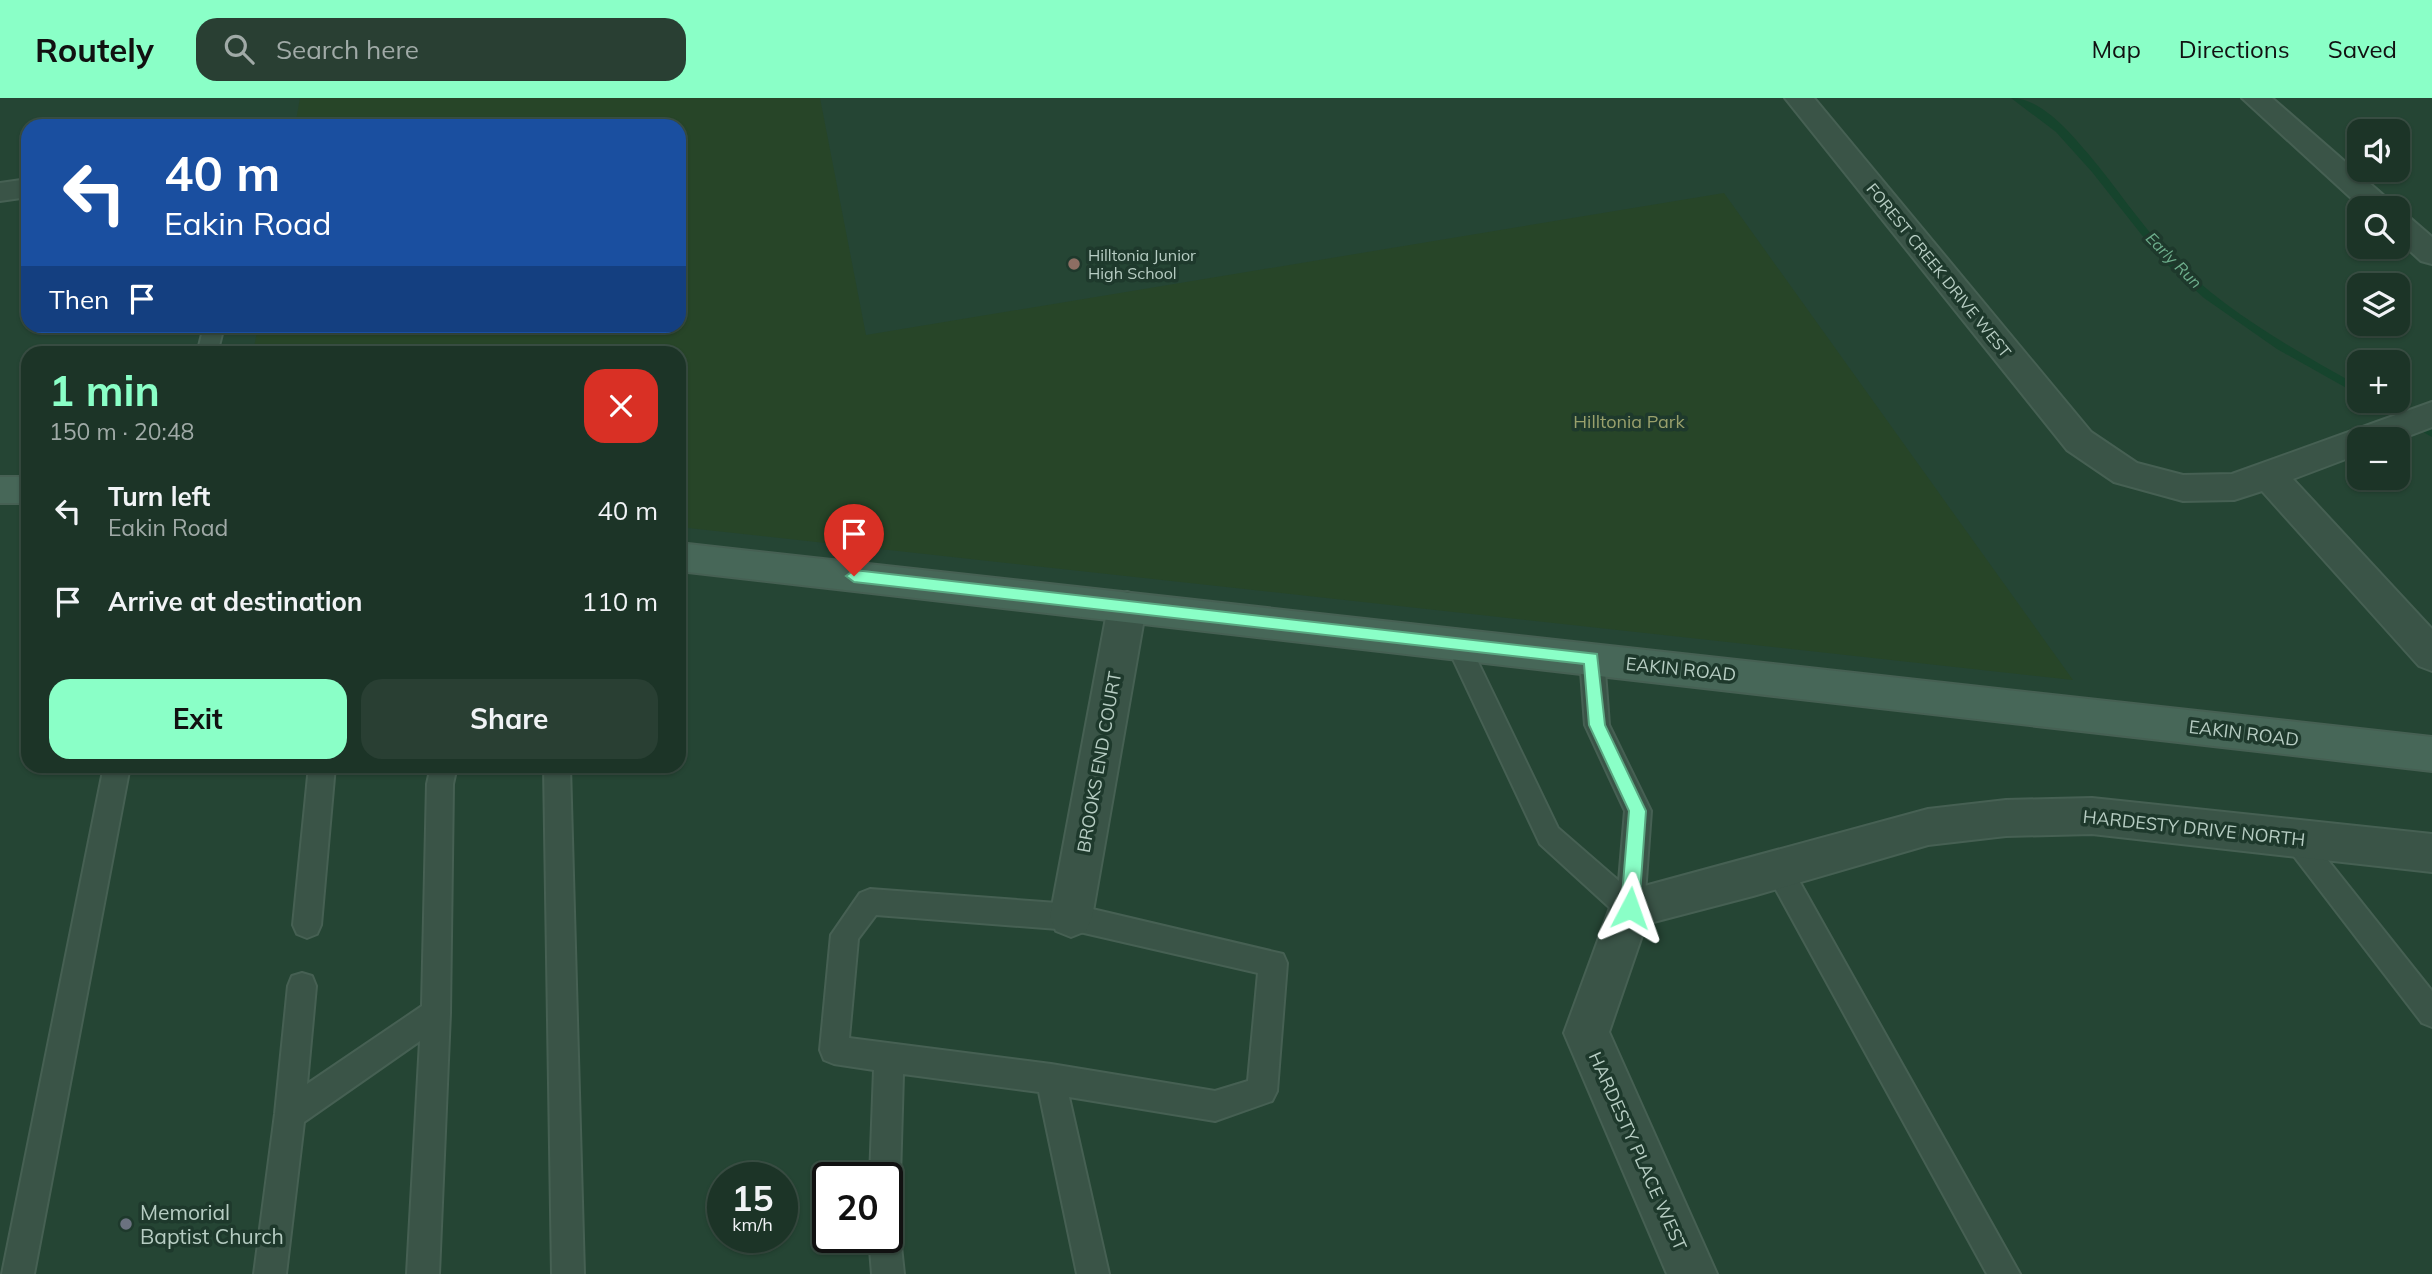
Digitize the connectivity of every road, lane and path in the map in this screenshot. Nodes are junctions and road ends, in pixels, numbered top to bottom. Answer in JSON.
{"nodes":[{"id":1,"x":1799,"y":98,"type":"edge"},
{"id":2,"x":2256,"y":98,"type":"edge"},
{"id":3,"x":21,"y":189,"type":"edge"},
{"id":4,"x":0,"y":192,"type":"edge"},
{"id":5,"x":2366,"y":196,"type":"edge"},
{"id":6,"x":2410,"y":234,"type":"edge"},
{"id":7,"x":2432,"y":254,"type":"edge"},
{"id":8,"x":2419,"y":419,"type":"edge"},
{"id":9,"x":2397,"y":427,"type":"edge"},
{"id":10,"x":2347,"y":446,"type":"edge"},
{"id":11,"x":2269,"y":476,"type":"junction"},
{"id":12,"x":0,"y":490,"type":"edge"},
{"id":13,"x":21,"y":490,"type":"edge"},
{"id":14,"x":686,"y":558,"type":"edge"},
{"id":15,"x":1127,"y":607,"type":"junction"},
{"id":16,"x":1458,"y":644,"type":"junction"},
{"id":17,"x":2432,"y":655,"type":"edge"},
{"id":18,"x":1592,"y":658,"type":"junction"},
{"id":19,"x":2432,"y":754,"type":"edge"},
{"id":20,"x":116,"y":773,"type":"edge"},
{"id":21,"x":320,"y":773,"type":"edge"},
{"id":22,"x":442,"y":773,"type":"edge"},
{"id":23,"x":557,"y":773,"type":"edge"},
{"id":24,"x":2295,"y":838,"type":"junction"},
{"id":25,"x":2432,"y":853,"type":"edge"},
{"id":26,"x":1779,"y":870,"type":"junction"},
{"id":27,"x":1630,"y":908,"type":"junction"},
{"id":28,"x":1071,"y":917,"type":"junction"},
{"id":29,"x":307,"y":925,"type":"dead end"},
{"id":30,"x":302,"y":986,"type":"dead end"},
{"id":31,"x":436,"y":1013,"type":"junction"},
{"id":32,"x":2432,"y":1013,"type":"edge"},
{"id":33,"x":889,"y":1058,"type":"junction"},
{"id":34,"x":1051,"y":1079,"type":"junction"},
{"id":35,"x":290,"y":1114,"type":"junction"},
{"id":36,"x":886,"y":1162,"type":"edge"},
{"id":37,"x":886,"y":1253,"type":"edge"},
{"id":38,"x":18,"y":1274,"type":"edge"},
{"id":39,"x":270,"y":1274,"type":"edge"},
{"id":40,"x":423,"y":1274,"type":"edge"},
{"id":41,"x":568,"y":1274,"type":"edge"},
{"id":42,"x":888,"y":1274,"type":"edge"},
{"id":43,"x":1093,"y":1274,"type":"edge"},
{"id":44,"x":1692,"y":1274,"type":"edge"},
{"id":45,"x":2004,"y":1274,"type":"edge"}],
"edges":[{"from":1,"to":11,"type":"street","name":"FOREST CREEK DRIVE WEST"},
{"from":2,"to":5,"type":"street"},
{"from":3,"to":4,"type":"street"},
{"from":6,"to":7,"type":"street"},
{"from":8,"to":9,"type":"street"},
{"from":10,"to":11,"type":"street","name":"FOREST CREEK DRIVE WEST"},
{"from":11,"to":17,"type":"street"},
{"from":12,"to":13,"type":"street"},
{"from":14,"to":15,"type":"street","name":"EAKIN ROAD"},
{"from":15,"to":16,"type":"street","name":"EAKIN ROAD"},
{"from":15,"to":28,"type":"street","name":"BROOKS END COURT"},
{"from":16,"to":18,"type":"street","name":"EAKIN ROAD"},
{"from":16,"to":27,"type":"lane"},
{"from":18,"to":19,"type":"street","name":"EAKIN ROAD"},
{"from":18,"to":27,"type":"lane","name":"HARDESTY PLACE WEST"},
{"from":20,"to":38,"type":"lane"},
{"from":21,"to":29,"type":"lane"},
{"from":22,"to":31,"type":"lane"},
{"from":23,"to":41,"type":"lane"},
{"from":24,"to":25,"type":"street","name":"HARDESTY DRIVE NORTH"},
{"from":24,"to":26,"type":"street","name":"HARDESTY DRIVE NORTH"},
{"from":24,"to":32,"type":"lane"},
{"from":26,"to":27,"type":"street","name":"HARDESTY DRIVE NORTH"},
{"from":26,"to":45,"type":"lane"},
{"from":27,"to":44,"type":"street","name":"HARDESTY PLACE WEST"},
{"from":28,"to":33,"type":"lane"},
{"from":28,"to":34,"type":"lane"},
{"from":30,"to":35,"type":"lane"},
{"from":31,"to":35,"type":"lane"},
{"from":31,"to":40,"type":"lane"},
{"from":33,"to":34,"type":"lane"},
{"from":33,"to":36,"type":"lane"},
{"from":34,"to":43,"type":"lane"},
{"from":35,"to":39,"type":"lane"},
{"from":37,"to":42,"type":"lane"}]}
